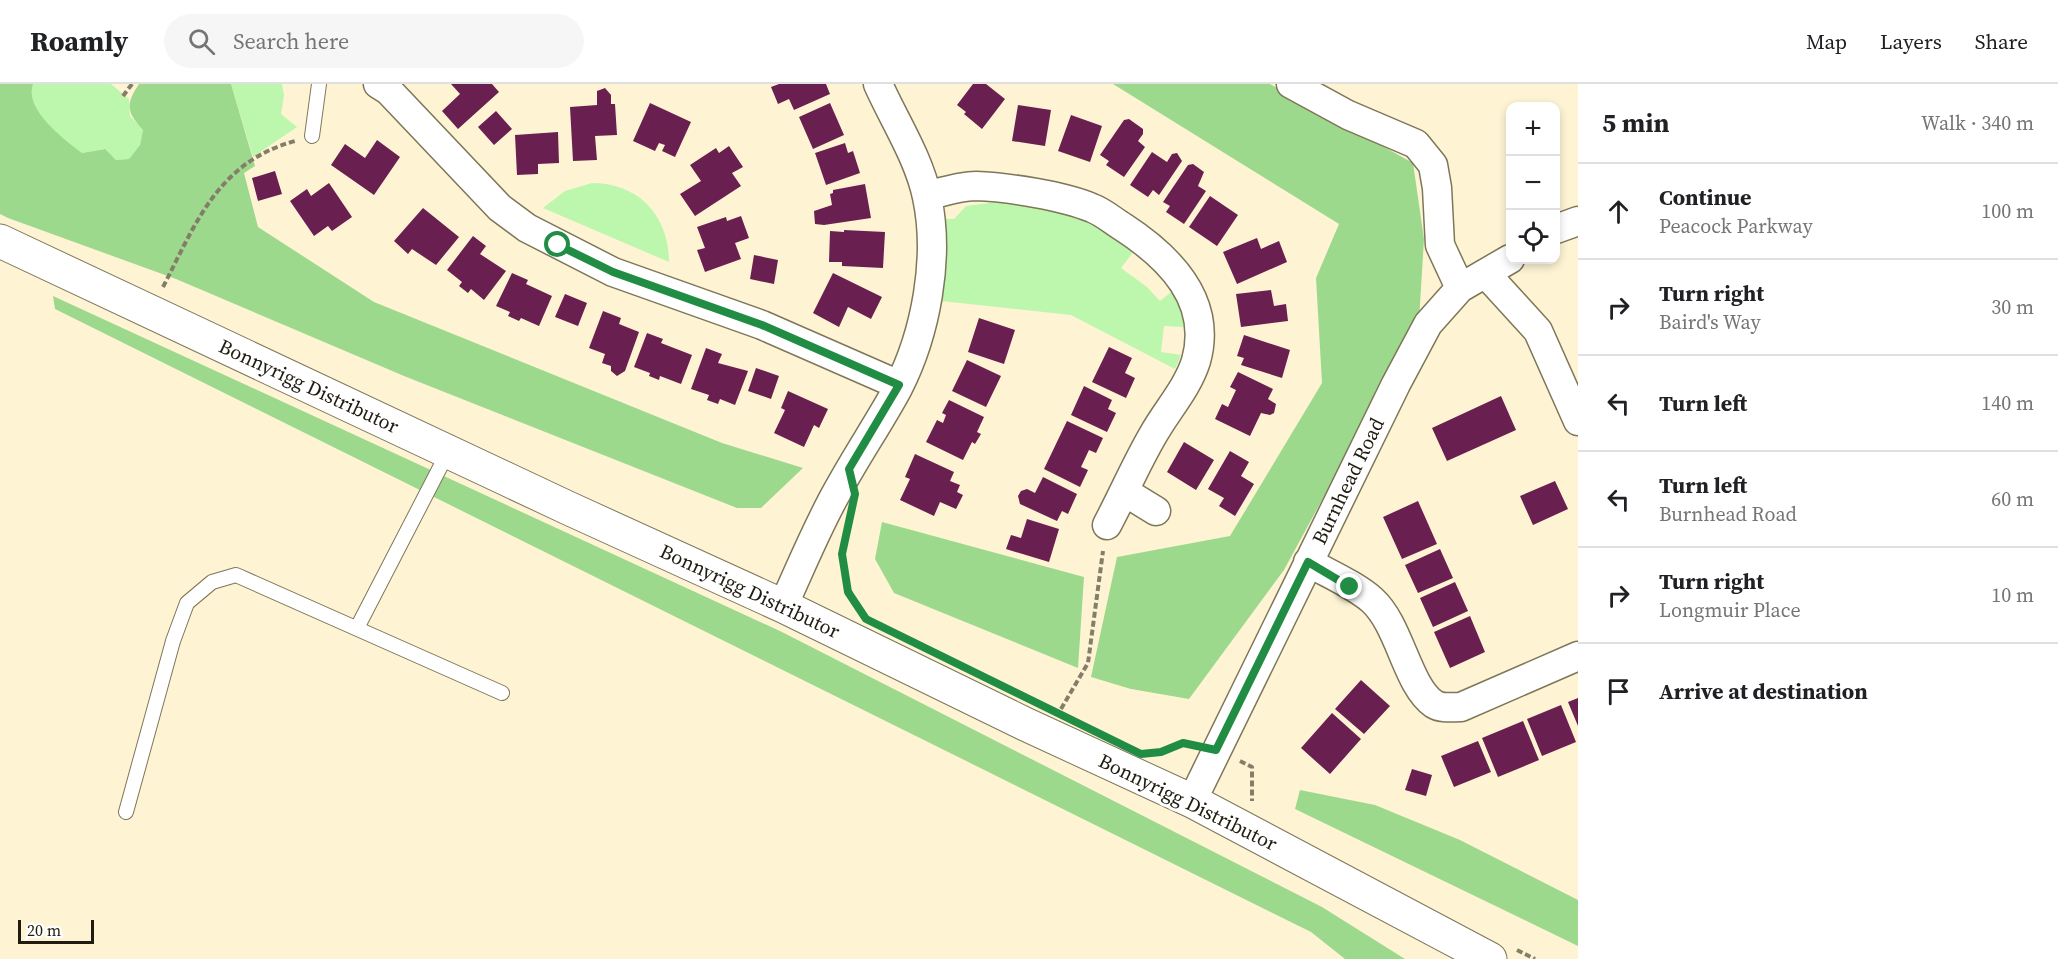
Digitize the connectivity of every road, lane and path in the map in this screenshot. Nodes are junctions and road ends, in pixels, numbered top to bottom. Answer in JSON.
{"nodes":[{"id":1,"x":132,"y":84,"type":"edge"},
{"id":2,"x":319,"y":84,"type":"edge"},
{"id":3,"x":378,"y":84,"type":"edge"},
{"id":4,"x":878,"y":84,"type":"edge"},
{"id":5,"x":1291,"y":84,"type":"edge"},
{"id":6,"x":123,"y":96,"type":"dead end"},
{"id":7,"x":312,"y":136,"type":"joint"},
{"id":8,"x":927,"y":196,"type":"junction"},
{"id":9,"x":1578,"y":221,"type":"edge"},
{"id":10,"x":1560,"y":228,"type":"edge"},
{"id":11,"x":0,"y":242,"type":"edge"},
{"id":12,"x":1506,"y":262,"type":"edge"},
{"id":13,"x":1487,"y":275,"type":"junction"},
{"id":14,"x":1460,"y":288,"type":"junction"},
{"id":15,"x":150,"y":312,"type":"junction"},
{"id":16,"x":899,"y":385,"type":"junction"},
{"id":17,"x":1578,"y":421,"type":"edge"},
{"id":18,"x":448,"y":452,"type":"junction"},
{"id":19,"x":1125,"y":492,"type":"junction"},
{"id":20,"x":1156,"y":511,"type":"dead end"},
{"id":21,"x":1107,"y":525,"type":"joint"},
{"id":22,"x":846,"y":534,"type":"dead end"},
{"id":23,"x":1308,"y":562,"type":"junction"},
{"id":24,"x":783,"y":606,"type":"junction"},
{"id":25,"x":866,"y":619,"type":"dead end"},
{"id":26,"x":357,"y":628,"type":"junction"},
{"id":27,"x":1578,"y":656,"type":"edge"},
{"id":28,"x":502,"y":693,"type":"dead end"},
{"id":29,"x":1058,"y":715,"type":"dead end"},
{"id":30,"x":1216,"y":750,"type":"junction"},
{"id":31,"x":1151,"y":753,"type":"dead end"},
{"id":32,"x":1192,"y":801,"type":"junction"},
{"id":33,"x":1259,"y":810,"type":"dead end"},
{"id":34,"x":126,"y":812,"type":"dead end"},
{"id":35,"x":1503,"y":954,"type":"edge"},
{"id":36,"x":1535,"y":959,"type":"edge"}],
"edges":[{"from":1,"to":6,"type":"path"},
{"from":2,"to":7,"type":"lane"},
{"from":3,"to":16,"type":"street"},
{"from":4,"to":8,"type":"street"},
{"from":5,"to":14,"type":"street"},
{"from":7,"to":15,"type":"path"},
{"from":8,"to":16,"type":"street"},
{"from":8,"to":19,"type":"street"},
{"from":9,"to":10,"type":"street"},
{"from":11,"to":15,"type":"main road","name":"Bonnyrigg Distributor"},
{"from":12,"to":13,"type":"street","name":"Burnhead Road"},
{"from":13,"to":14,"type":"street","name":"Burnhead Road"},
{"from":13,"to":17,"type":"street"},
{"from":14,"to":23,"type":"street","name":"Burnhead Road"},
{"from":15,"to":18,"type":"main road","name":"Bonnyrigg Distributor"},
{"from":16,"to":24,"type":"street"},
{"from":18,"to":24,"type":"main road","name":"Bonnyrigg Distributor"},
{"from":18,"to":26,"type":"lane"},
{"from":19,"to":20,"type":"street"},
{"from":19,"to":21,"type":"street"},
{"from":21,"to":29,"type":"path"},
{"from":22,"to":25,"type":"path"},
{"from":23,"to":27,"type":"street"},
{"from":23,"to":30,"type":"street","name":"Burnhead Road"},
{"from":24,"to":32,"type":"main road","name":"Bonnyrigg Distributor"},
{"from":26,"to":28,"type":"lane"},
{"from":26,"to":34,"type":"lane"},
{"from":30,"to":31,"type":"path"},
{"from":30,"to":32,"type":"street","name":"Burnhead Road"},
{"from":30,"to":33,"type":"path"},
{"from":32,"to":35,"type":"main road","name":"Bonnyrigg Distributor"},
{"from":35,"to":36,"type":"path"}]}
